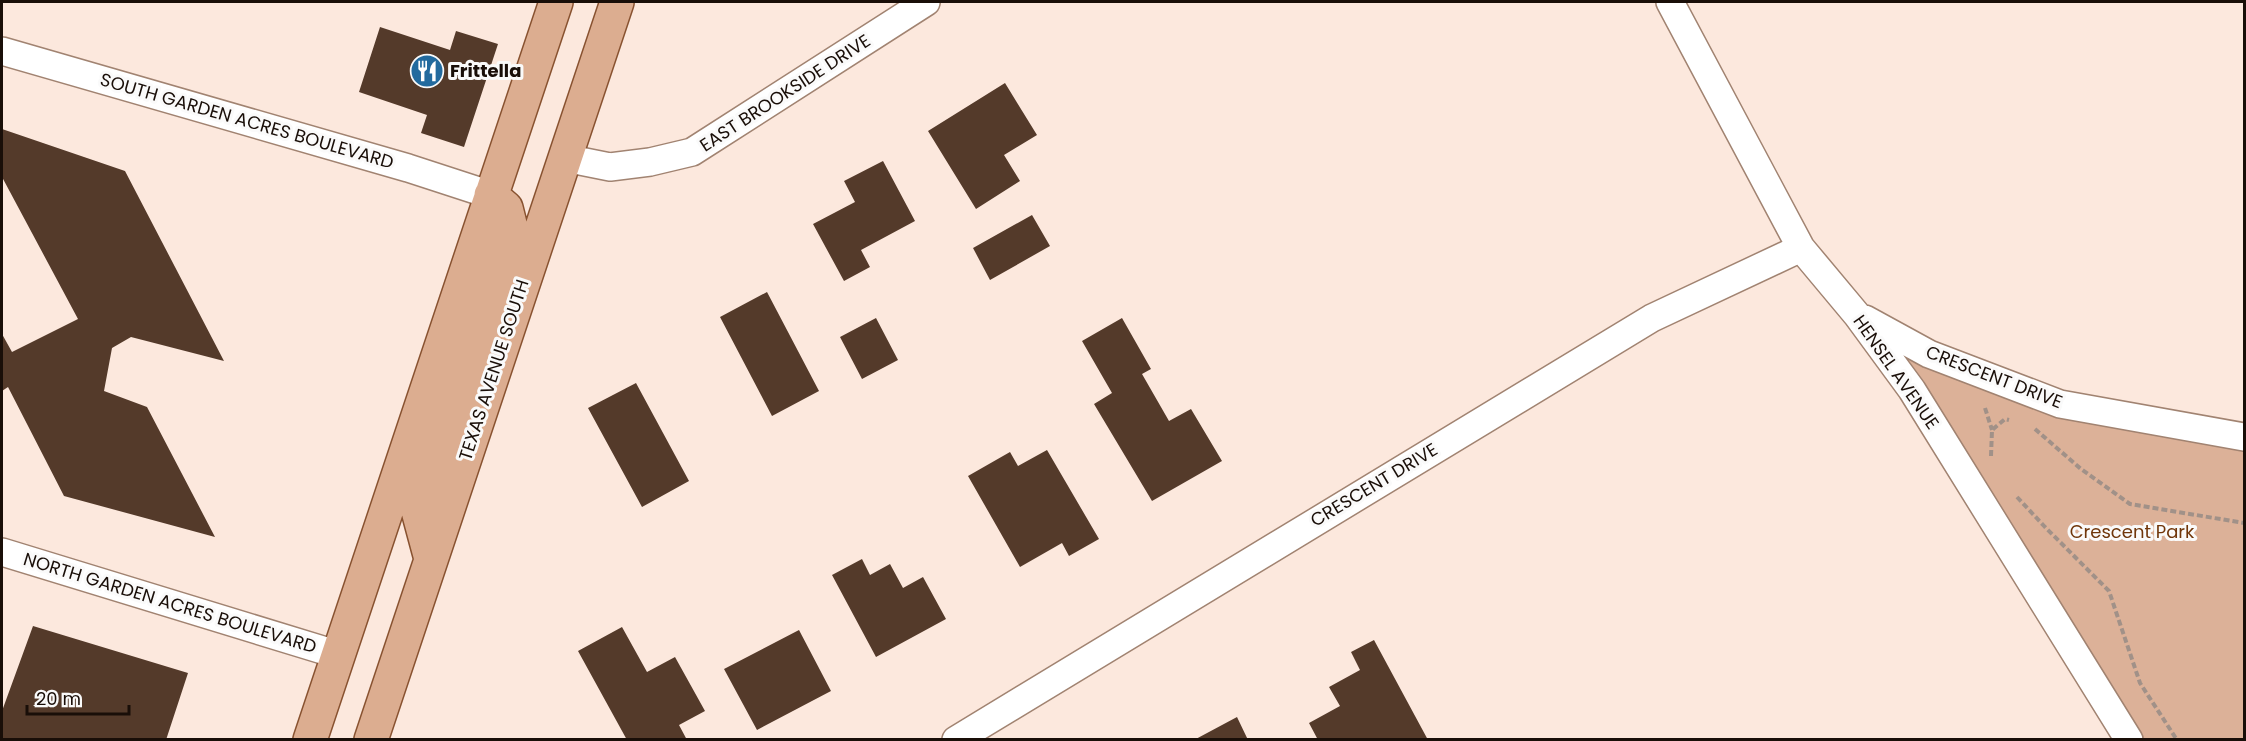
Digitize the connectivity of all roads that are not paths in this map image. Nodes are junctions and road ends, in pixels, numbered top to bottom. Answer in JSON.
{"nodes":[{"id":1,"x":556,"y":2,"type":"edge"},
{"id":2,"x":617,"y":2,"type":"edge"},
{"id":3,"x":926,"y":2,"type":"edge"},
{"id":4,"x":1670,"y":2,"type":"edge"},
{"id":5,"x":2,"y":51,"type":"edge"},
{"id":6,"x":565,"y":158,"type":"junction"},
{"id":7,"x":490,"y":195,"type":"junction"},
{"id":8,"x":1801,"y":248,"type":"junction"},
{"id":9,"x":1857,"y":315,"type":"junction"},
{"id":10,"x":2244,"y":437,"type":"edge"},
{"id":11,"x":2,"y":552,"type":"edge"},
{"id":12,"x":431,"y":559,"type":"junction"},
{"id":13,"x":339,"y":655,"type":"junction"},
{"id":14,"x":310,"y":740,"type":"edge"},
{"id":15,"x":371,"y":740,"type":"edge"},
{"id":16,"x":956,"y":740,"type":"edge"},
{"id":17,"x":2129,"y":740,"type":"edge"}],
"edges":[{"from":1,"to":7,"type":"main road"},
{"from":2,"to":6,"type":"main road","name":"TEXAS AVENUE SOUTH"},
{"from":3,"to":6,"type":"street","name":"EAST BROOKSIDE DRIVE"},
{"from":4,"to":8,"type":"street","name":"HENSEL AVENUE"},
{"from":5,"to":7,"type":"street","name":"SOUTH GARDEN ACRES BOULEVARD"},
{"from":6,"to":12,"type":"main road","name":"TEXAS AVENUE SOUTH"},
{"from":7,"to":12,"type":"main road"},
{"from":7,"to":13,"type":"main road"},
{"from":8,"to":9,"type":"street","name":"HENSEL AVENUE"},
{"from":8,"to":16,"type":"street","name":"CRESCENT DRIVE"},
{"from":9,"to":10,"type":"street","name":"CRESCENT DRIVE"},
{"from":9,"to":17,"type":"street","name":"HENSEL AVENUE"},
{"from":11,"to":13,"type":"street","name":"NORTH GARDEN ACRES BOULEVARD"},
{"from":12,"to":15,"type":"main road","name":"TEXAS AVENUE SOUTH"},
{"from":13,"to":14,"type":"main road"}]}
